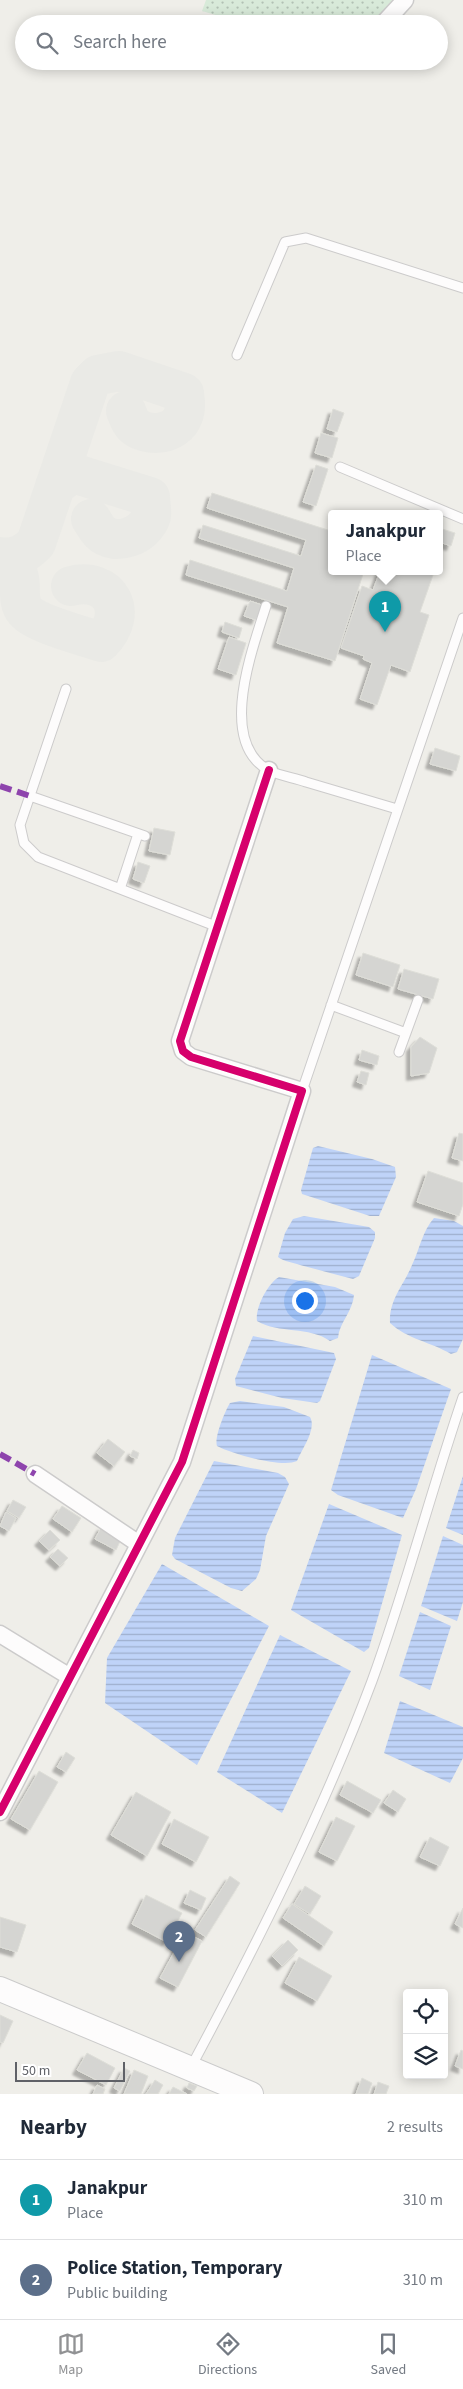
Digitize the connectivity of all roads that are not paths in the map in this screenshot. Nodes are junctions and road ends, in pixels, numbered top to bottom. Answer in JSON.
{"nodes":[{"id":1,"x":405,"y":0,"type":"edge"},
{"id":2,"x":391,"y":15,"type":"edge"},
{"id":3,"x":463,"y":288,"type":"edge"},
{"id":4,"x":237,"y":356,"type":"dead end"},
{"id":5,"x":340,"y":466,"type":"dead end"},
{"id":6,"x":440,"y":510,"type":"edge"},
{"id":7,"x":443,"y":511,"type":"edge"},
{"id":8,"x":463,"y":520,"type":"edge"},
{"id":9,"x":266,"y":606,"type":"dead end"},
{"id":10,"x":463,"y":618,"type":"edge"},
{"id":11,"x":66,"y":689,"type":"dead end"},
{"id":12,"x":269,"y":770,"type":"junction"},
{"id":13,"x":30,"y":796,"type":"junction"},
{"id":14,"x":397,"y":809,"type":"junction"},
{"id":15,"x":120,"y":889,"type":"junction"},
{"id":16,"x":218,"y":928,"type":"junction"},
{"id":17,"x":418,"y":1000,"type":"dead end"},
{"id":18,"x":331,"y":1006,"type":"junction"},
{"id":19,"x":406,"y":1034,"type":"junction"},
{"id":20,"x":399,"y":1052,"type":"dead end"},
{"id":21,"x":302,"y":1091,"type":"junction"},
{"id":22,"x":463,"y":1397,"type":"edge"},
{"id":23,"x":35,"y":1474,"type":"dead end"},
{"id":24,"x":139,"y":1544,"type":"junction"},
{"id":25,"x":0,"y":1634,"type":"edge"},
{"id":26,"x":70,"y":1678,"type":"junction"},
{"id":27,"x":0,"y":1812,"type":"edge"},
{"id":28,"x":0,"y":1989,"type":"edge"},
{"id":29,"x":190,"y":2068,"type":"junction"},
{"id":30,"x":212,"y":2087,"type":"edge"},
{"id":31,"x":251,"y":2094,"type":"edge"}],
"edges":[{"from":1,"to":2,"type":"street"},
{"from":3,"to":4,"type":"lane"},
{"from":5,"to":6,"type":"lane"},
{"from":7,"to":8,"type":"lane"},
{"from":9,"to":12,"type":"lane"},
{"from":10,"to":14,"type":"lane"},
{"from":11,"to":13,"type":"lane"},
{"from":12,"to":14,"type":"lane"},
{"from":12,"to":16,"type":"street"},
{"from":13,"to":15,"type":"lane"},
{"from":13,"to":15,"type":"lane"},
{"from":14,"to":18,"type":"lane"},
{"from":15,"to":16,"type":"lane"},
{"from":16,"to":21,"type":"street"},
{"from":17,"to":19,"type":"lane"},
{"from":18,"to":19,"type":"lane"},
{"from":18,"to":21,"type":"lane"},
{"from":19,"to":20,"type":"lane"},
{"from":21,"to":24,"type":"street"},
{"from":22,"to":29,"type":"lane"},
{"from":23,"to":24,"type":"street"},
{"from":24,"to":26,"type":"street"},
{"from":25,"to":26,"type":"street"},
{"from":26,"to":27,"type":"street"},
{"from":28,"to":29,"type":"main road"},
{"from":29,"to":30,"type":"main road"},
{"from":30,"to":31,"type":"main road"}]}
